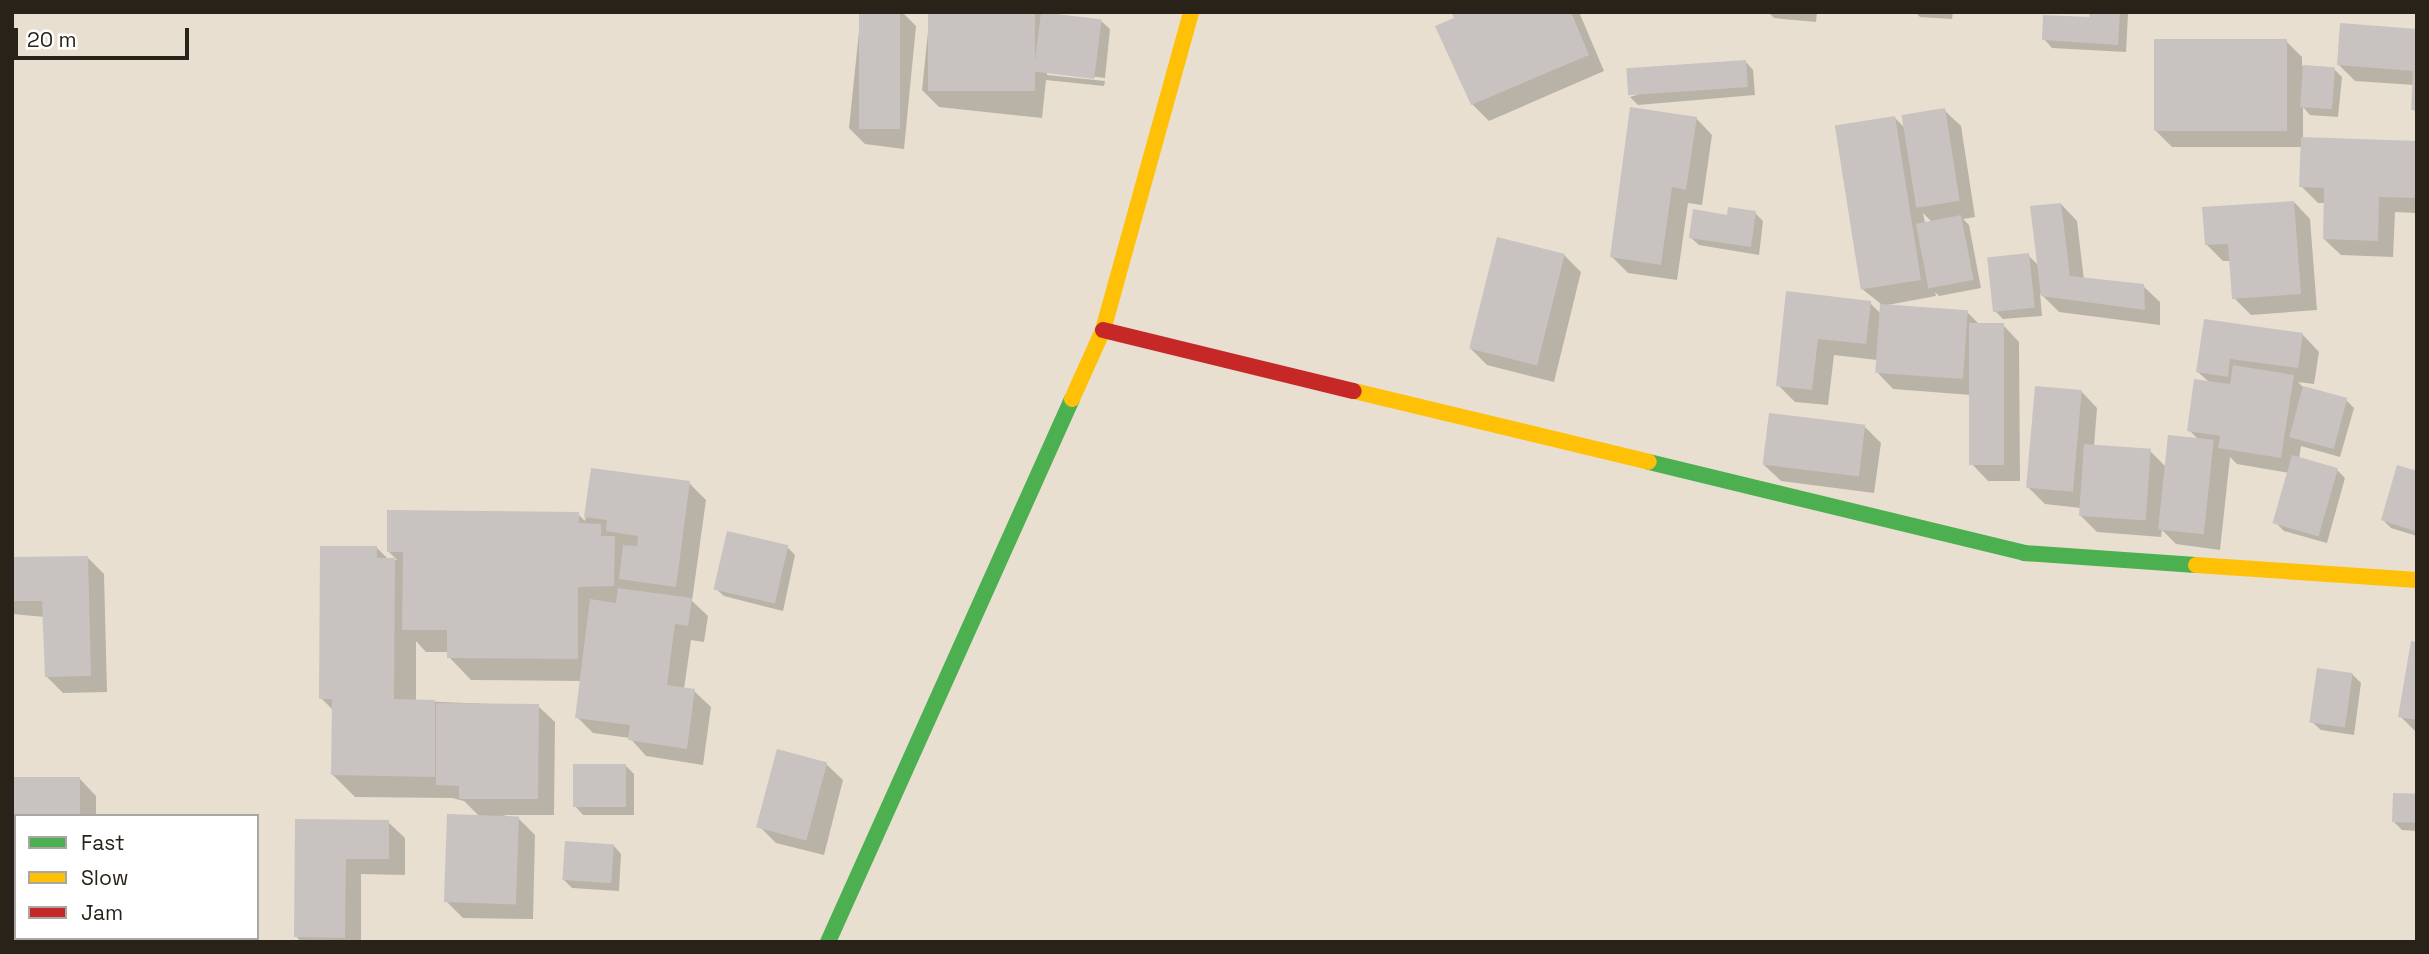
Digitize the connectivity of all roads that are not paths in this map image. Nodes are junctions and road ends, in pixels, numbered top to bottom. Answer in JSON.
{"nodes":[{"id":1,"x":1191,"y":12,"type":"edge"},
{"id":2,"x":1103,"y":330,"type":"junction"},
{"id":3,"x":2417,"y":580,"type":"edge"},
{"id":4,"x":828,"y":942,"type":"edge"}],
"edges":[{"from":1,"to":2,"type":"street"},
{"from":2,"to":3,"type":"street"},
{"from":2,"to":4,"type":"street"}]}
